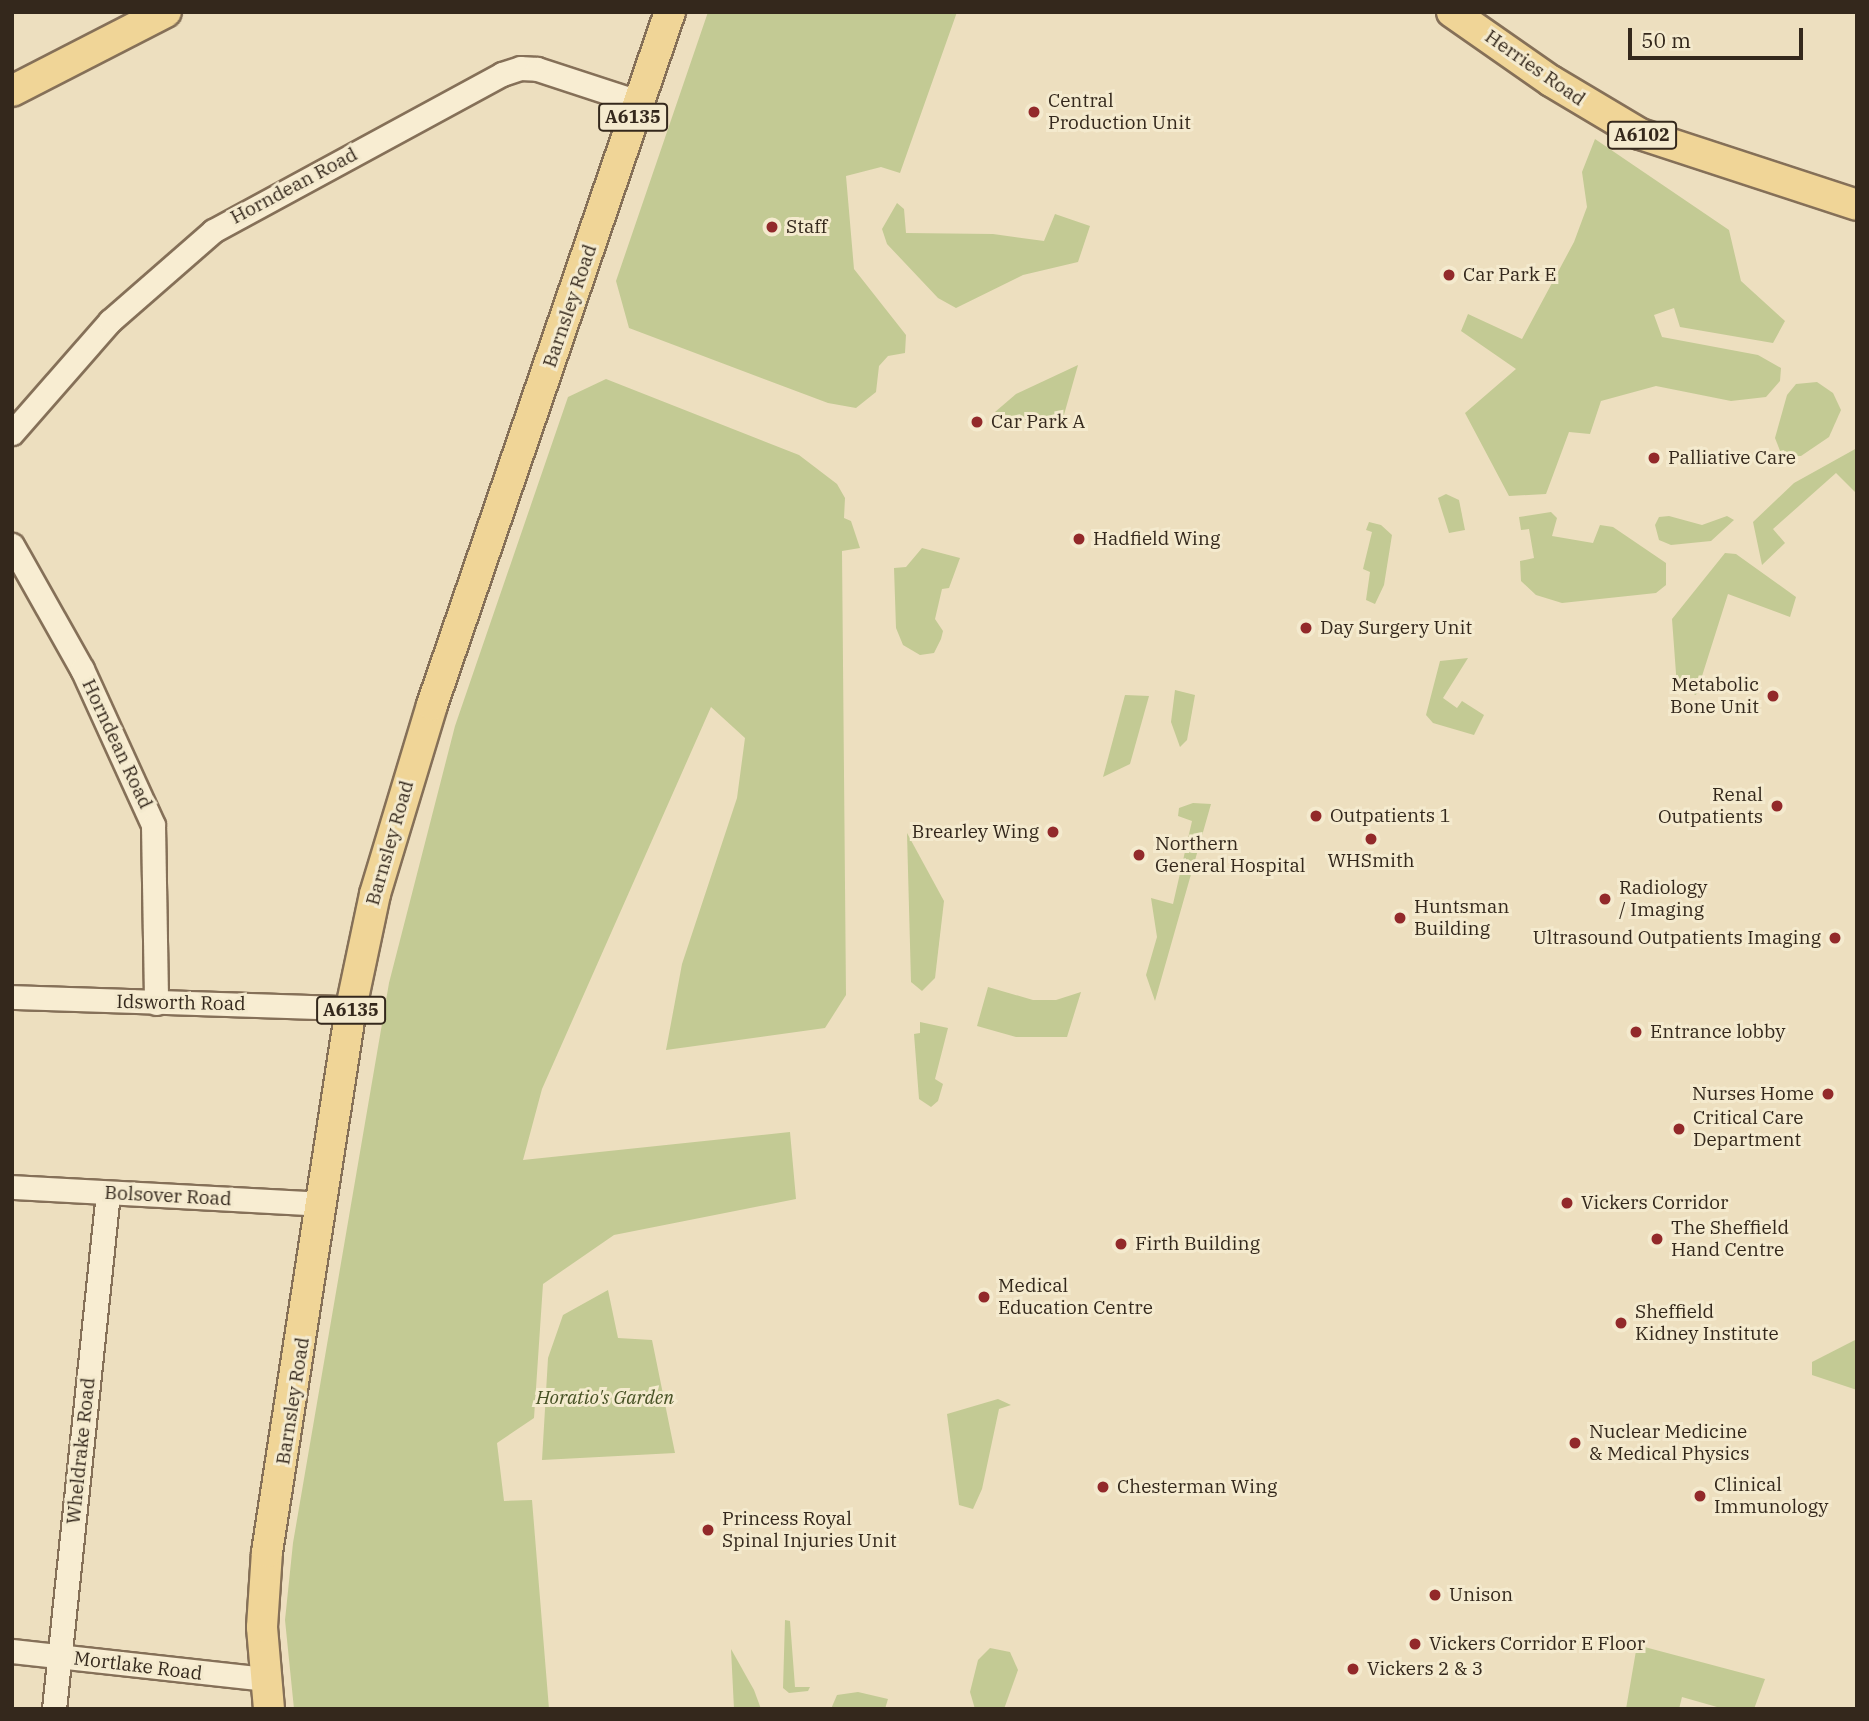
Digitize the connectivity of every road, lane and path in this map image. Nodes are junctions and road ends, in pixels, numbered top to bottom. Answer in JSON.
{"nodes":[{"id":1,"x":166,"y":12,"type":"edge"},
{"id":2,"x":670,"y":12,"type":"edge"},
{"id":3,"x":1452,"y":12,"type":"edge"},
{"id":4,"x":12,"y":91,"type":"edge"},
{"id":5,"x":638,"y":102,"type":"junction"},
{"id":6,"x":1857,"y":205,"type":"edge"},
{"id":7,"x":12,"y":433,"type":"edge"},
{"id":8,"x":12,"y":545,"type":"edge"},
{"id":9,"x":12,"y":997,"type":"edge"},
{"id":10,"x":156,"y":1003,"type":"junction"},
{"id":11,"x":351,"y":1008,"type":"junction"},
{"id":12,"x":12,"y":1187,"type":"edge"},
{"id":13,"x":107,"y":1193,"type":"junction"},
{"id":14,"x":323,"y":1204,"type":"junction"},
{"id":15,"x":12,"y":1651,"type":"edge"},
{"id":16,"x":59,"y":1656,"type":"junction"},
{"id":17,"x":264,"y":1679,"type":"junction"},
{"id":18,"x":54,"y":1709,"type":"edge"},
{"id":19,"x":269,"y":1709,"type":"edge"}],
"edges":[{"from":1,"to":4,"type":"main road"},
{"from":2,"to":5,"type":"main road","name":"Barnsley Road","number":"A6135"},
{"from":3,"to":6,"type":"main road","name":"Herries Road","number":"A6102"},
{"from":5,"to":7,"type":"street","name":"Horndean Road"},
{"from":5,"to":11,"type":"main road","name":"Barnsley Road","number":"A6135"},
{"from":8,"to":10,"type":"street","name":"Horndean Road"},
{"from":9,"to":10,"type":"street","name":"Idsworth Road"},
{"from":10,"to":11,"type":"street","name":"Idsworth Road"},
{"from":11,"to":14,"type":"main road","name":"Barnsley Road","number":"A6135"},
{"from":12,"to":13,"type":"street","name":"Bolsover Road"},
{"from":13,"to":14,"type":"street","name":"Bolsover Road"},
{"from":13,"to":16,"type":"street","name":"Wheldrake Road"},
{"from":14,"to":17,"type":"main road","name":"Barnsley Road","number":"A6135"},
{"from":15,"to":16,"type":"street","name":"Mortlake Road"},
{"from":16,"to":17,"type":"street","name":"Mortlake Road"},
{"from":16,"to":18,"type":"street","name":"Wheldrake Road"},
{"from":17,"to":19,"type":"main road","name":"Barnsley Road","number":"A6135"}]}
